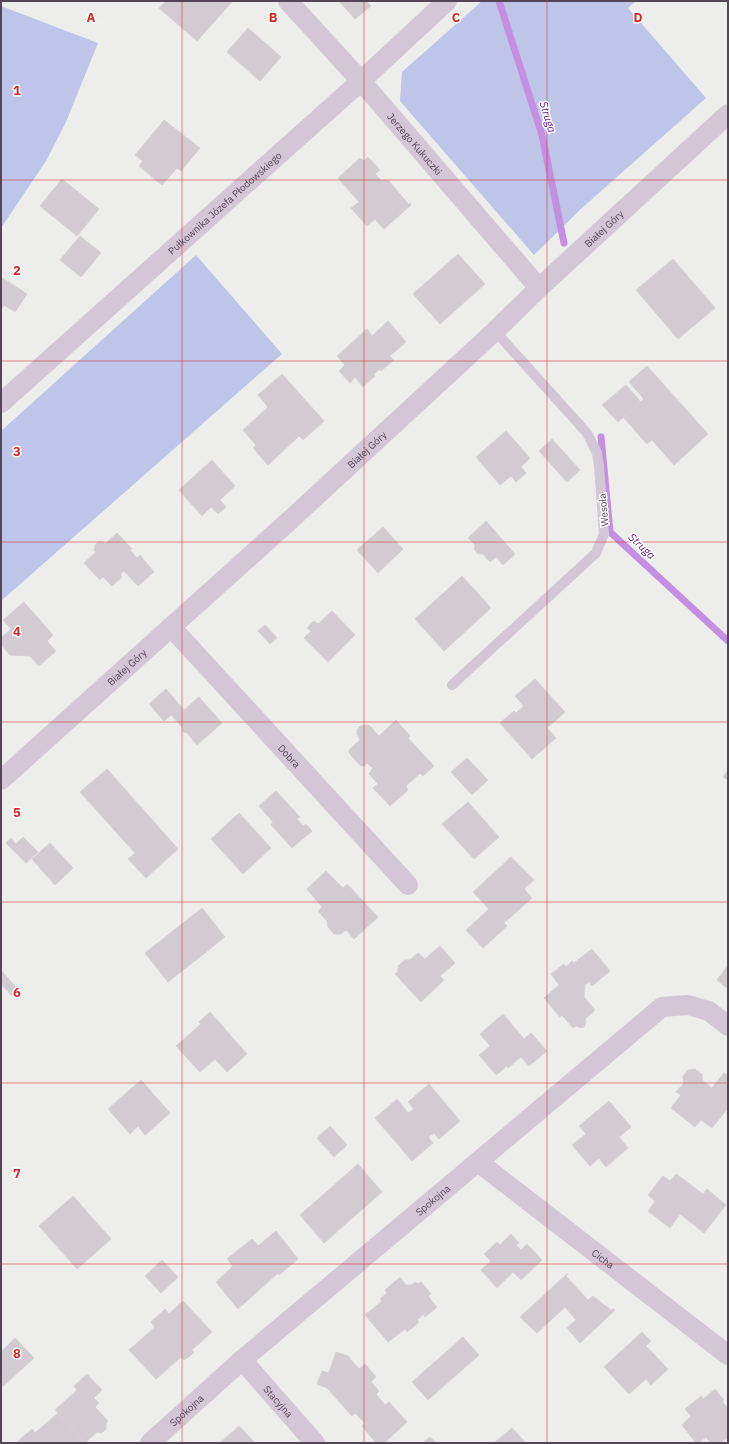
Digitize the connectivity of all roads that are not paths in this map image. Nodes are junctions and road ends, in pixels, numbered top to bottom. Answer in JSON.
{"nodes":[{"id":1,"x":288,"y":1,"type":"edge"},
{"id":2,"x":447,"y":1,"type":"edge"},
{"id":3,"x":361,"y":81,"type":"junction"},
{"id":4,"x":728,"y":114,"type":"edge"},
{"id":5,"x":539,"y":288,"type":"junction"},
{"id":6,"x":495,"y":331,"type":"junction"},
{"id":7,"x":1,"y":403,"type":"edge"},
{"id":8,"x":171,"y":627,"type":"junction"},
{"id":9,"x":452,"y":685,"type":"dead end"},
{"id":10,"x":1,"y":780,"type":"edge"},
{"id":11,"x":408,"y":885,"type":"dead end"},
{"id":12,"x":728,"y":1026,"type":"edge"},
{"id":13,"x":478,"y":1162,"type":"junction"},
{"id":14,"x":728,"y":1355,"type":"edge"},
{"id":15,"x":242,"y":1360,"type":"junction"},
{"id":16,"x":150,"y":1443,"type":"edge"},
{"id":17,"x":315,"y":1443,"type":"edge"}],
"edges":[{"from":1,"to":3,"type":"street","name":"Jerzego Kukuczki"},
{"from":2,"to":3,"type":"street","name":"Pułkownika Józefa Płodowskiego"},
{"from":3,"to":5,"type":"street","name":"Jerzego Kukuczki"},
{"from":3,"to":7,"type":"street","name":"Pułkownika Józefa Płodowskiego"},
{"from":4,"to":5,"type":"street","name":"Białej Góry"},
{"from":5,"to":6,"type":"street","name":"Białej Góry"},
{"from":6,"to":8,"type":"street","name":"Białej Góry"},
{"from":6,"to":9,"type":"lane","name":"Wesoła"},
{"from":8,"to":10,"type":"street","name":"Białej Góry"},
{"from":8,"to":11,"type":"street","name":"Dobra"},
{"from":12,"to":13,"type":"street","name":"Spokojna"},
{"from":13,"to":14,"type":"street","name":"Cicha"},
{"from":13,"to":15,"type":"street","name":"Spokojna"},
{"from":15,"to":16,"type":"street","name":"Spokojna"},
{"from":15,"to":17,"type":"street","name":"Stacyjna"}]}
